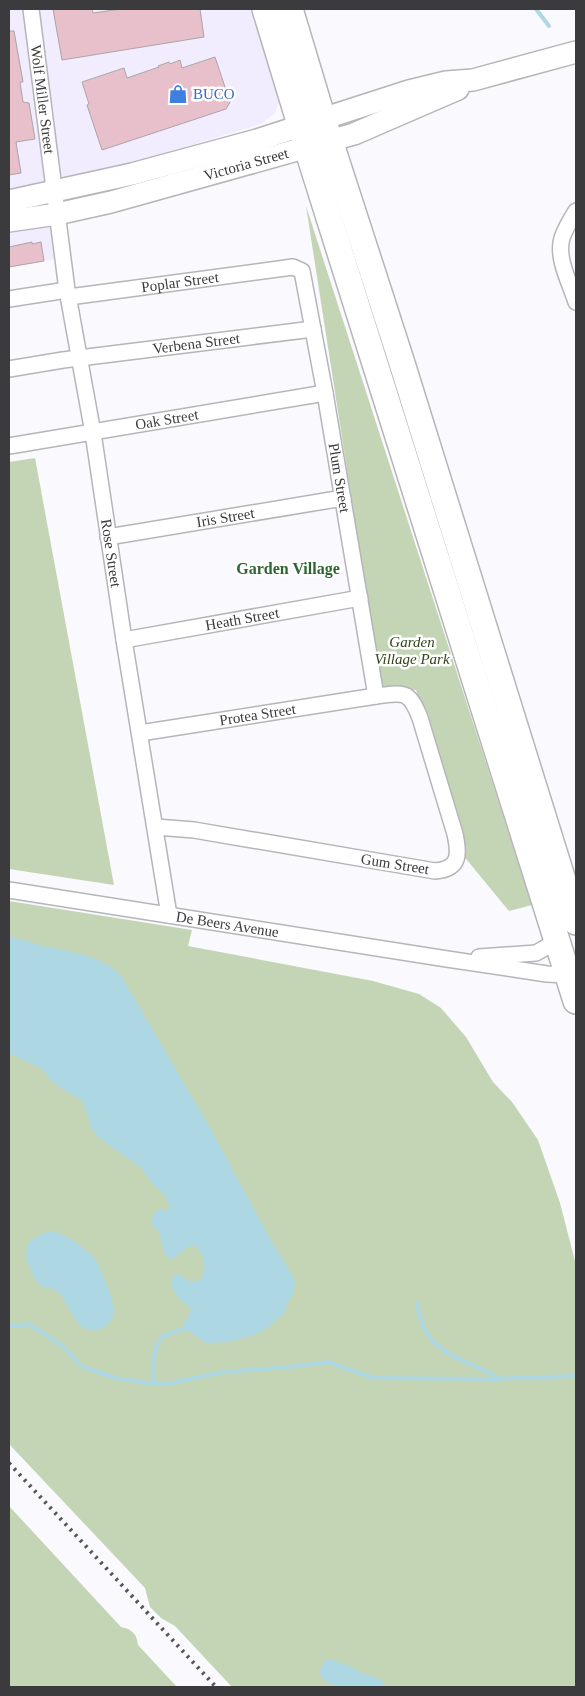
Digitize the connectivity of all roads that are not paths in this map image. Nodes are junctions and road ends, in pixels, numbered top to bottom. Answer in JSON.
{"nodes":[{"id":1,"x":30,"y":9,"type":"edge"},
{"id":2,"x":265,"y":9,"type":"edge"},
{"id":3,"x":290,"y":9,"type":"edge"},
{"id":4,"x":576,"y":52,"type":"edge"},
{"id":5,"x":316,"y":133,"type":"junction"},
{"id":6,"x":55,"y":192,"type":"junction"},
{"id":7,"x":9,"y":200,"type":"edge"},
{"id":8,"x":576,"y":210,"type":"edge"},
{"id":9,"x":57,"y":214,"type":"junction"},
{"id":10,"x":9,"y":221,"type":"edge"},
{"id":11,"x":294,"y":266,"type":"joint"},
{"id":12,"x":68,"y":293,"type":"junction"},
{"id":13,"x":9,"y":299,"type":"edge"},
{"id":14,"x":576,"y":302,"type":"edge"},
{"id":15,"x":313,"y":329,"type":"junction"},
{"id":16,"x":80,"y":358,"type":"junction"},
{"id":17,"x":9,"y":369,"type":"edge"},
{"id":18,"x":325,"y":393,"type":"junction"},
{"id":19,"x":93,"y":433,"type":"junction"},
{"id":20,"x":9,"y":446,"type":"edge"},
{"id":21,"x":343,"y":498,"type":"junction"},
{"id":22,"x":108,"y":537,"type":"junction"},
{"id":23,"x":360,"y":598,"type":"junction"},
{"id":24,"x":124,"y":640,"type":"junction"},
{"id":25,"x":376,"y":696,"type":"junction"},
{"id":26,"x":140,"y":733,"type":"junction"},
{"id":27,"x":156,"y":827,"type":"junction"},
{"id":28,"x":9,"y":890,"type":"edge"},
{"id":29,"x":169,"y":915,"type":"junction"},
{"id":30,"x":566,"y":929,"type":"edge"},
{"id":31,"x":447,"y":959,"type":"junction"},
{"id":32,"x":568,"y":975,"type":"junction"},
{"id":33,"x":576,"y":1001,"type":"edge"}],
"edges":[{"from":1,"to":6,"type":"street","name":"Wolf Miller Street"},
{"from":2,"to":5,"type":"highway"},
{"from":3,"to":5,"type":"highway"},
{"from":4,"to":5,"type":"main road","name":"Victoria Street"},
{"from":5,"to":6,"type":"main road","name":"Victoria Street"},
{"from":5,"to":9,"type":"main road","name":"Victoria Street"},
{"from":5,"to":30,"type":"highway"},
{"from":6,"to":7,"type":"main road","name":"Victoria Street"},
{"from":6,"to":9,"type":"street","name":"Rose Street"},
{"from":8,"to":14,"type":"street"},
{"from":9,"to":10,"type":"main road","name":"Victoria Street"},
{"from":9,"to":12,"type":"street","name":"Rose Street"},
{"from":11,"to":12,"type":"street","name":"Poplar Street"},
{"from":11,"to":15,"type":"street","name":"Plum Street"},
{"from":12,"to":13,"type":"street","name":"Poplar Street"},
{"from":12,"to":16,"type":"street","name":"Rose Street"},
{"from":15,"to":16,"type":"street","name":"Verbena Street"},
{"from":15,"to":18,"type":"street","name":"Plum Street"},
{"from":16,"to":17,"type":"street","name":"Verbena Street"},
{"from":16,"to":19,"type":"street","name":"Rose Street"},
{"from":18,"to":19,"type":"street","name":"Oak Street"},
{"from":18,"to":21,"type":"street","name":"Plum Street"},
{"from":19,"to":20,"type":"street","name":"Oak Street"},
{"from":19,"to":22,"type":"street","name":"Rose Street"},
{"from":21,"to":22,"type":"street","name":"Iris Street"},
{"from":21,"to":23,"type":"street","name":"Plum Street"},
{"from":22,"to":24,"type":"street","name":"Rose Street"},
{"from":23,"to":24,"type":"street","name":"Heath Street"},
{"from":23,"to":25,"type":"street","name":"Plum Street"},
{"from":24,"to":26,"type":"street","name":"Rose Street"},
{"from":25,"to":26,"type":"street","name":"Protea Street"},
{"from":25,"to":27,"type":"street","name":"Gum Street"},
{"from":26,"to":27,"type":"street","name":"Rose Street"},
{"from":27,"to":29,"type":"street","name":"Rose Street"},
{"from":28,"to":29,"type":"street","name":"De Beers Avenue"},
{"from":29,"to":31,"type":"street","name":"De Beers Avenue"},
{"from":30,"to":31,"type":"street","name":"De Beers Avenue"},
{"from":30,"to":32,"type":"highway"},
{"from":31,"to":32,"type":"street","name":"De Beers Avenue"},
{"from":32,"to":33,"type":"highway"}]}
